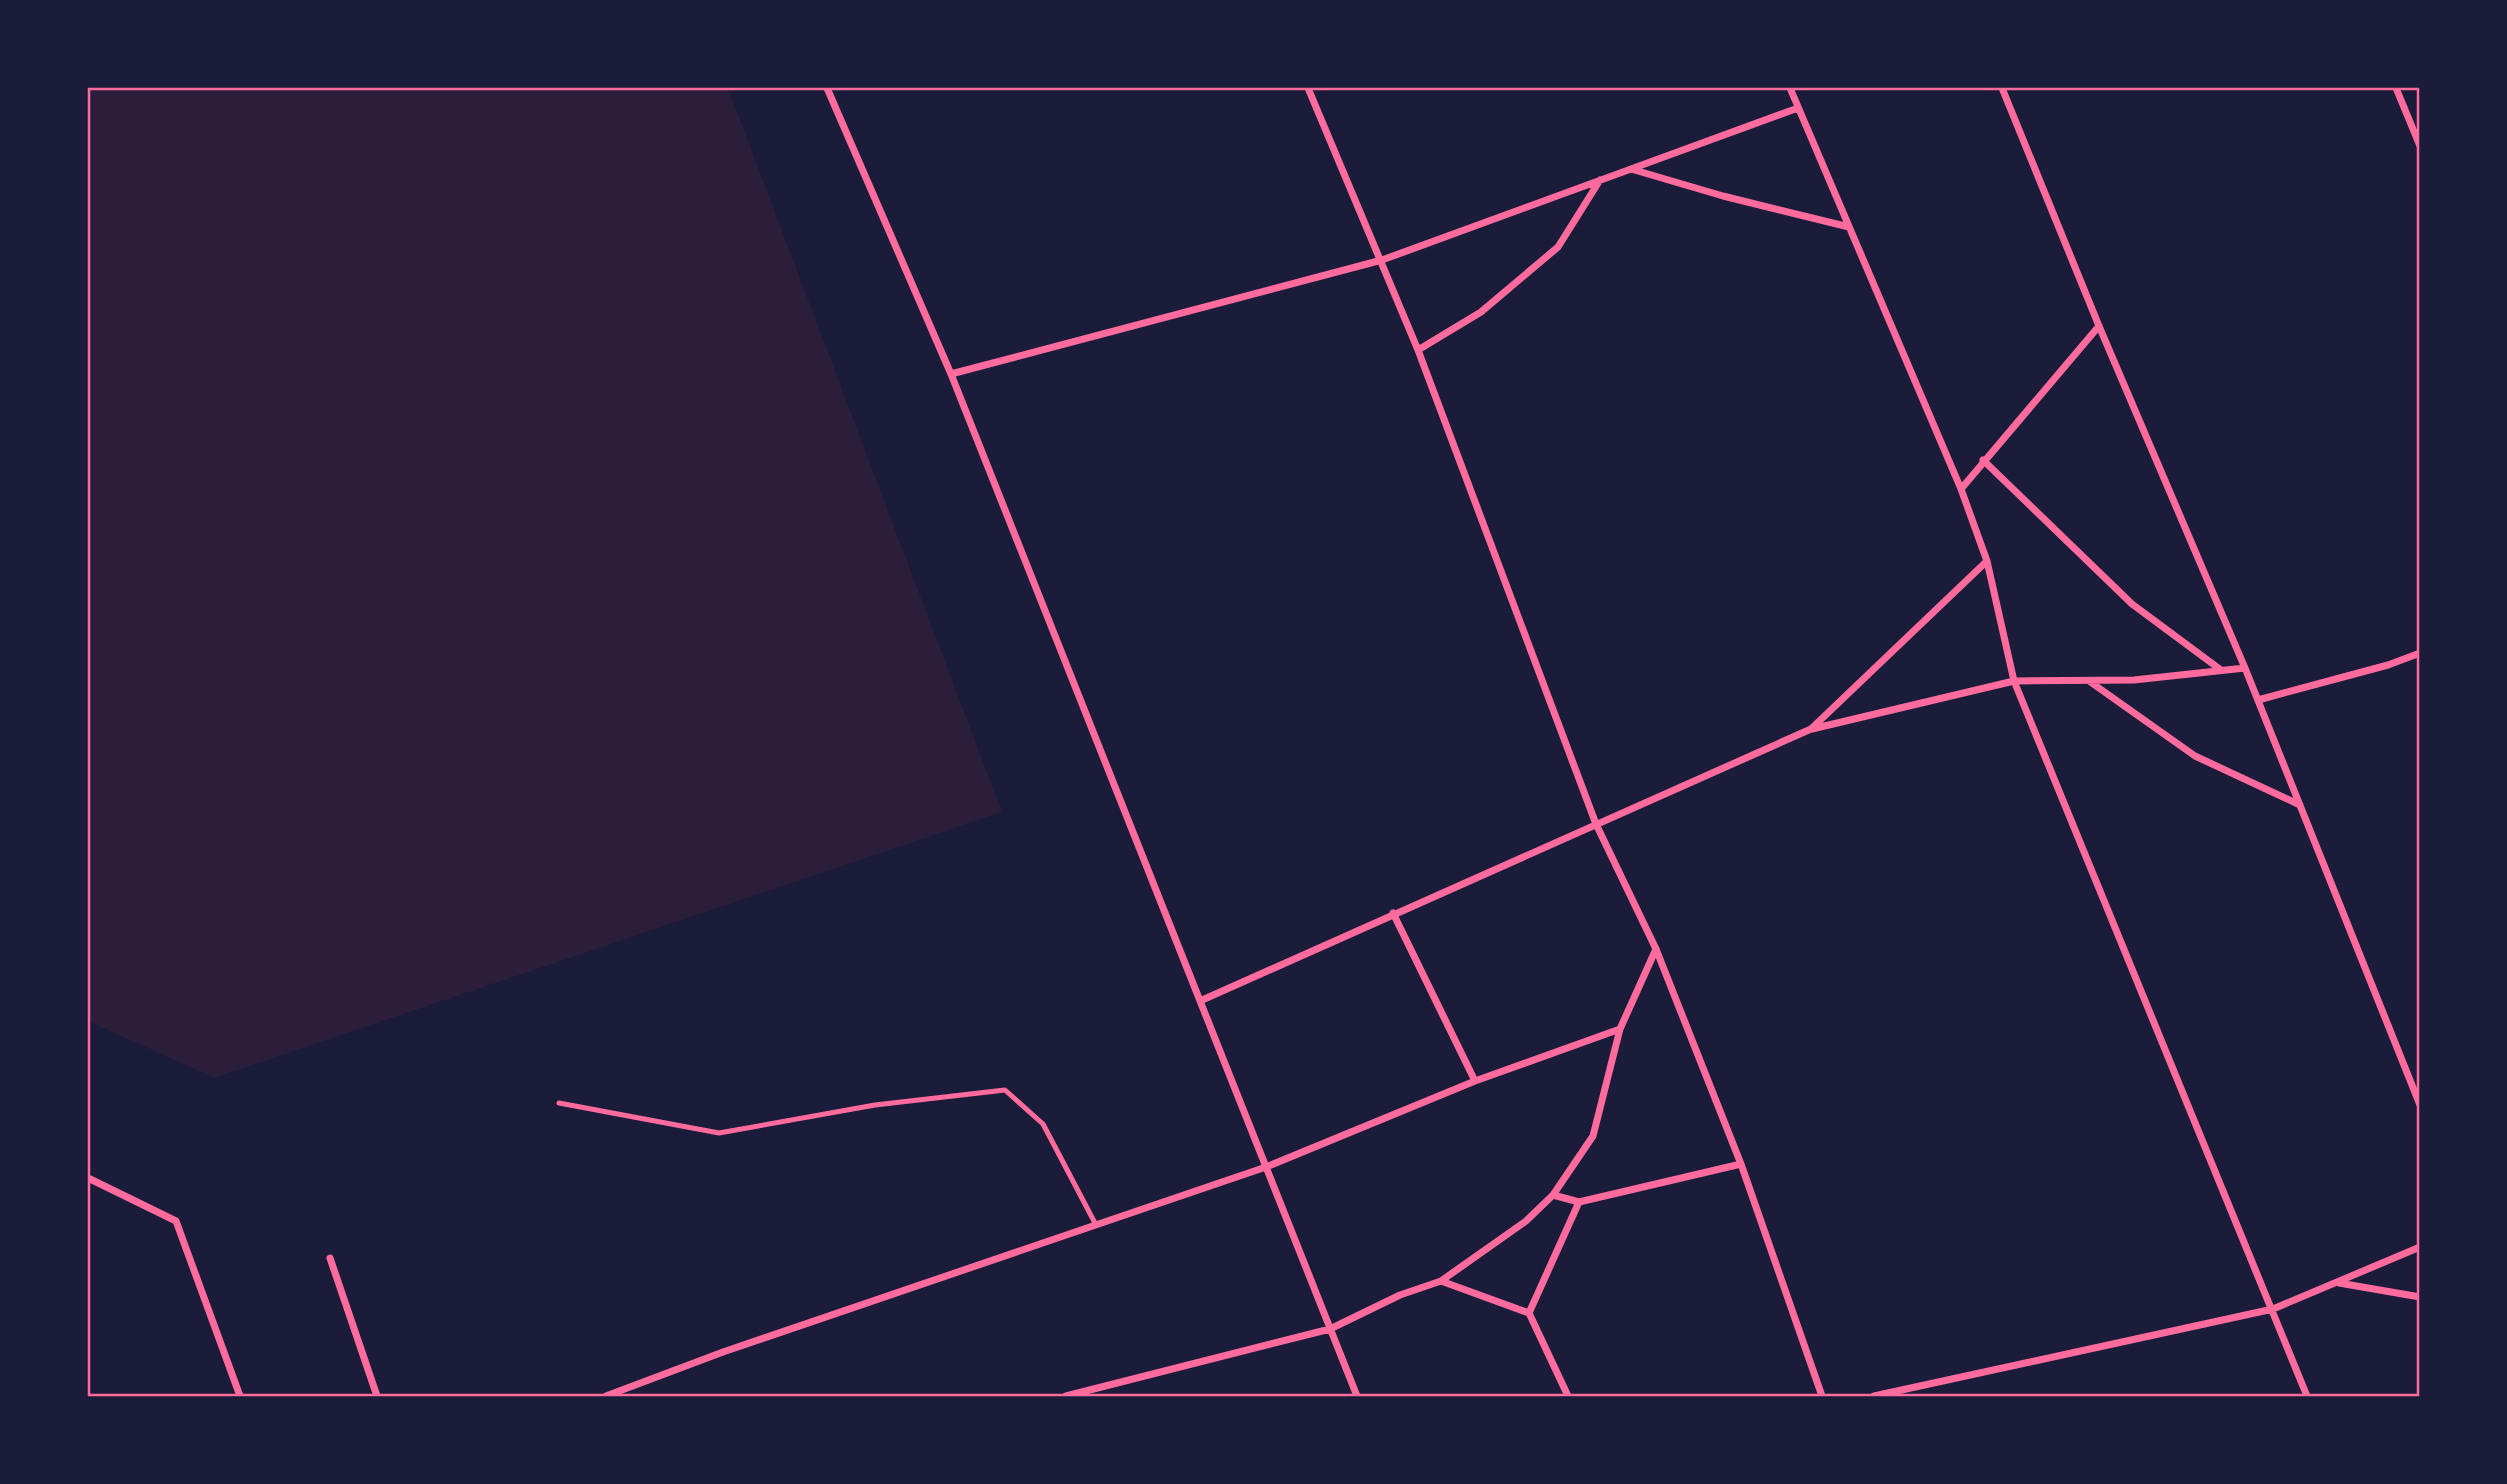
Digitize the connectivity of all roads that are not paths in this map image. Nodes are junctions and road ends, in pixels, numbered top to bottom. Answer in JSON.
{"nodes":[{"id":1,"x":827,"y":88,"type":"edge"},
{"id":2,"x":1308,"y":88,"type":"edge"},
{"id":3,"x":1790,"y":88,"type":"edge"},
{"id":4,"x":2002,"y":88,"type":"edge"},
{"id":5,"x":2396,"y":88,"type":"edge"},
{"id":6,"x":1798,"y":108,"type":"junction"},
{"id":7,"x":2420,"y":146,"type":"edge"},
{"id":8,"x":1630,"y":169,"type":"junction"},
{"id":9,"x":1600,"y":180,"type":"junction"},
{"id":10,"x":1849,"y":226,"type":"junction"},
{"id":11,"x":1382,"y":260,"type":"junction"},
{"id":12,"x":2099,"y":326,"type":"junction"},
{"id":13,"x":1418,"y":350,"type":"junction"},
{"id":14,"x":951,"y":374,"type":"junction"},
{"id":15,"x":1983,"y":460,"type":"junction"},
{"id":16,"x":1961,"y":489,"type":"junction"},
{"id":17,"x":1987,"y":561,"type":"junction"},
{"id":18,"x":2420,"y":653,"type":"edge"},
{"id":19,"x":2245,"y":668,"type":"junction"},
{"id":20,"x":2221,"y":670,"type":"junction"},
{"id":21,"x":2014,"y":681,"type":"junction"},
{"id":22,"x":2089,"y":681,"type":"junction"},
{"id":23,"x":2258,"y":700,"type":"junction"},
{"id":24,"x":1811,"y":729,"type":"junction"},
{"id":25,"x":2300,"y":805,"type":"junction"},
{"id":26,"x":1596,"y":824,"type":"junction"},
{"id":27,"x":1393,"y":914,"type":"junction"},
{"id":28,"x":1656,"y":949,"type":"junction"},
{"id":29,"x":1200,"y":1001,"type":"junction"},
{"id":30,"x":1620,"y":1029,"type":"junction"},
{"id":31,"x":1475,"y":1081,"type":"junction"},
{"id":32,"x":559,"y":1103,"type":"dead end"},
{"id":33,"x":2420,"y":1105,"type":"edge"},
{"id":34,"x":1741,"y":1164,"type":"junction"},
{"id":35,"x":1266,"y":1167,"type":"junction"},
{"id":36,"x":88,"y":1178,"type":"edge"},
{"id":37,"x":1553,"y":1195,"type":"junction"},
{"id":38,"x":1579,"y":1202,"type":"junction"},
{"id":39,"x":1096,"y":1225,"type":"junction"},
{"id":40,"x":2420,"y":1247,"type":"edge"},
{"id":41,"x":330,"y":1258,"type":"dead end"},
{"id":42,"x":1441,"y":1281,"type":"junction"},
{"id":43,"x":2339,"y":1283,"type":"junction"},
{"id":44,"x":2420,"y":1297,"type":"edge"},
{"id":45,"x":2273,"y":1309,"type":"junction"},
{"id":46,"x":1529,"y":1313,"type":"junction"},
{"id":47,"x":1331,"y":1329,"type":"junction"},
{"id":48,"x":240,"y":1396,"type":"edge"},
{"id":49,"x":377,"y":1396,"type":"edge"},
{"id":50,"x":606,"y":1396,"type":"edge"},
{"id":51,"x":1066,"y":1396,"type":"edge"},
{"id":52,"x":1357,"y":1396,"type":"edge"},
{"id":53,"x":1568,"y":1396,"type":"edge"},
{"id":54,"x":1822,"y":1396,"type":"edge"},
{"id":55,"x":1874,"y":1396,"type":"edge"},
{"id":56,"x":2307,"y":1396,"type":"edge"}],
"edges":[{"from":1,"to":14,"type":"street"},
{"from":2,"to":11,"type":"street"},
{"from":3,"to":6,"type":"street"},
{"from":4,"to":12,"type":"street"},
{"from":5,"to":7,"type":"street"},
{"from":6,"to":8,"type":"street"},
{"from":6,"to":10,"type":"street"},
{"from":8,"to":9,"type":"street"},
{"from":8,"to":10,"type":"street"},
{"from":9,"to":11,"type":"street"},
{"from":9,"to":13,"type":"street"},
{"from":10,"to":16,"type":"street"},
{"from":11,"to":13,"type":"street"},
{"from":11,"to":14,"type":"street"},
{"from":12,"to":15,"type":"street"},
{"from":12,"to":19,"type":"street"},
{"from":13,"to":26,"type":"street"},
{"from":14,"to":29,"type":"street"},
{"from":15,"to":16,"type":"street"},
{"from":15,"to":20,"type":"street"},
{"from":16,"to":17,"type":"street"},
{"from":17,"to":21,"type":"street"},
{"from":17,"to":24,"type":"street"},
{"from":18,"to":23,"type":"street"},
{"from":19,"to":20,"type":"street"},
{"from":19,"to":23,"type":"street"},
{"from":20,"to":22,"type":"street"},
{"from":21,"to":22,"type":"street"},
{"from":21,"to":24,"type":"street"},
{"from":21,"to":45,"type":"street"},
{"from":22,"to":25,"type":"street"},
{"from":23,"to":25,"type":"street"},
{"from":24,"to":26,"type":"street"},
{"from":25,"to":33,"type":"street"},
{"from":26,"to":27,"type":"street"},
{"from":26,"to":28,"type":"street"},
{"from":27,"to":29,"type":"street"},
{"from":27,"to":31,"type":"street"},
{"from":28,"to":30,"type":"street"},
{"from":28,"to":34,"type":"street"},
{"from":29,"to":35,"type":"street"},
{"from":30,"to":31,"type":"street"},
{"from":30,"to":37,"type":"street"},
{"from":31,"to":35,"type":"street"},
{"from":32,"to":39,"type":"lane"},
{"from":34,"to":38,"type":"street"},
{"from":34,"to":54,"type":"street"},
{"from":35,"to":39,"type":"street"},
{"from":35,"to":47,"type":"street"},
{"from":36,"to":48,"type":"street"},
{"from":37,"to":38,"type":"street"},
{"from":37,"to":42,"type":"street"},
{"from":38,"to":46,"type":"street"},
{"from":39,"to":50,"type":"street"},
{"from":40,"to":43,"type":"street"},
{"from":41,"to":49,"type":"street"},
{"from":42,"to":46,"type":"street"},
{"from":42,"to":47,"type":"street"},
{"from":43,"to":44,"type":"street"},
{"from":43,"to":45,"type":"street"},
{"from":45,"to":55,"type":"street"},
{"from":45,"to":56,"type":"street"},
{"from":46,"to":53,"type":"street"},
{"from":47,"to":51,"type":"street"},
{"from":47,"to":52,"type":"street"}]}
